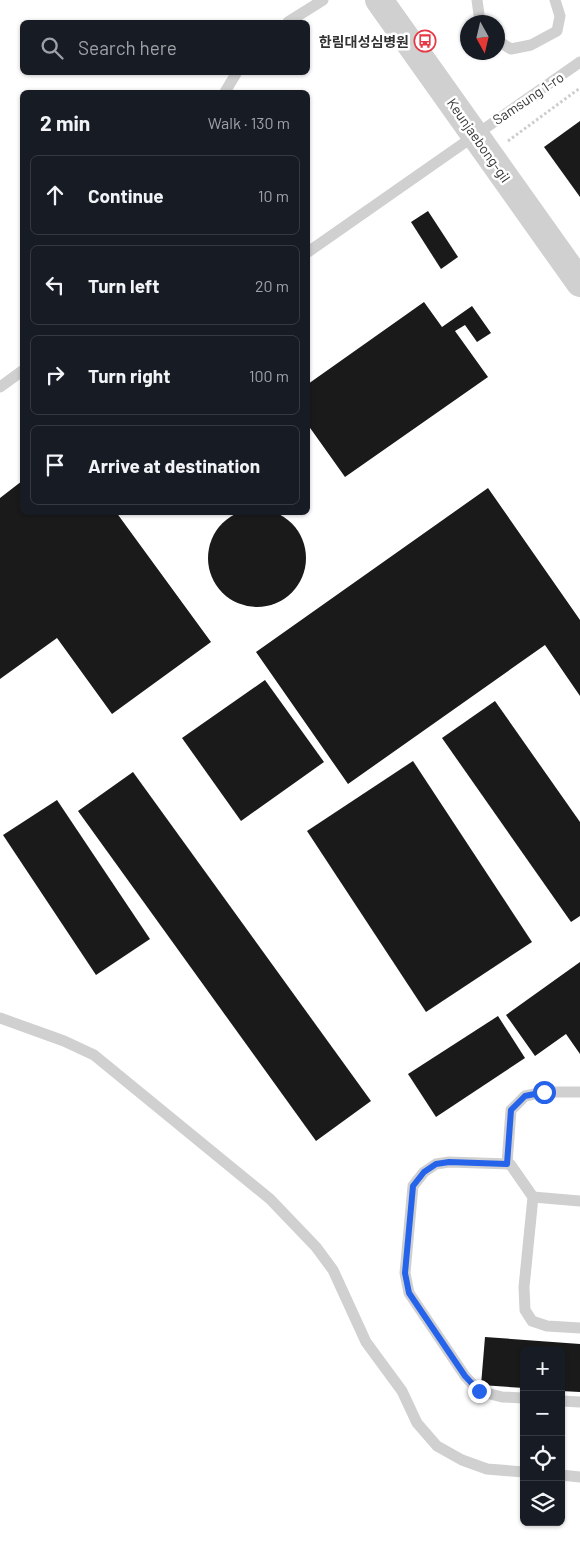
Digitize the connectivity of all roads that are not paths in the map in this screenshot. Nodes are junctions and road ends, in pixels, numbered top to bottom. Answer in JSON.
{"nodes":[{"id":1,"x":323,"y":0,"type":"edge"},
{"id":2,"x":379,"y":0,"type":"edge"},
{"id":3,"x":477,"y":0,"type":"edge"},
{"id":4,"x":555,"y":0,"type":"edge"},
{"id":5,"x":479,"y":15,"type":"edge"},
{"id":6,"x":291,"y":20,"type":"edge"},
{"id":7,"x":505,"y":45,"type":"edge"},
{"id":8,"x":580,"y":62,"type":"edge"},
{"id":9,"x":235,"y":75,"type":"edge"},
{"id":10,"x":226,"y":90,"type":"edge"},
{"id":11,"x":475,"y":134,"type":"junction"},
{"id":12,"x":310,"y":251,"type":"edge"},
{"id":13,"x":580,"y":281,"type":"edge"},
{"id":14,"x":20,"y":372,"type":"edge"},
{"id":15,"x":0,"y":387,"type":"edge"},
{"id":16,"x":0,"y":1018,"type":"edge"},
{"id":17,"x":580,"y":1092,"type":"edge"},
{"id":18,"x":507,"y":1164,"type":"junction"},
{"id":19,"x":533,"y":1197,"type":"junction"},
{"id":20,"x":580,"y":1201,"type":"edge"},
{"id":21,"x":580,"y":1328,"type":"edge"},
{"id":22,"x":520,"y":1398,"type":"edge"},
{"id":23,"x":565,"y":1401,"type":"edge"},
{"id":24,"x":580,"y":1402,"type":"edge"},
{"id":25,"x":520,"y":1472,"type":"edge"},
{"id":26,"x":565,"y":1475,"type":"edge"},
{"id":27,"x":580,"y":1477,"type":"edge"}],
"edges":[{"from":1,"to":6,"type":"lane"},
{"from":2,"to":11,"type":"street","name":"Keunjaebong-gil"},
{"from":3,"to":5,"type":"lane"},
{"from":4,"to":7,"type":"lane"},
{"from":8,"to":11,"type":"lane","name":"Samsung 1-ro"},
{"from":9,"to":10,"type":"lane"},
{"from":11,"to":12,"type":"lane","name":"Samsung 1-ro"},
{"from":11,"to":13,"type":"street","name":"Keunjaebong-gil"},
{"from":14,"to":15,"type":"lane"},
{"from":16,"to":25,"type":"lane"},
{"from":17,"to":18,"type":"lane"},
{"from":18,"to":19,"type":"lane"},
{"from":18,"to":22,"type":"lane"},
{"from":19,"to":20,"type":"lane"},
{"from":19,"to":21,"type":"lane"},
{"from":23,"to":24,"type":"lane"},
{"from":26,"to":27,"type":"lane"}]}
